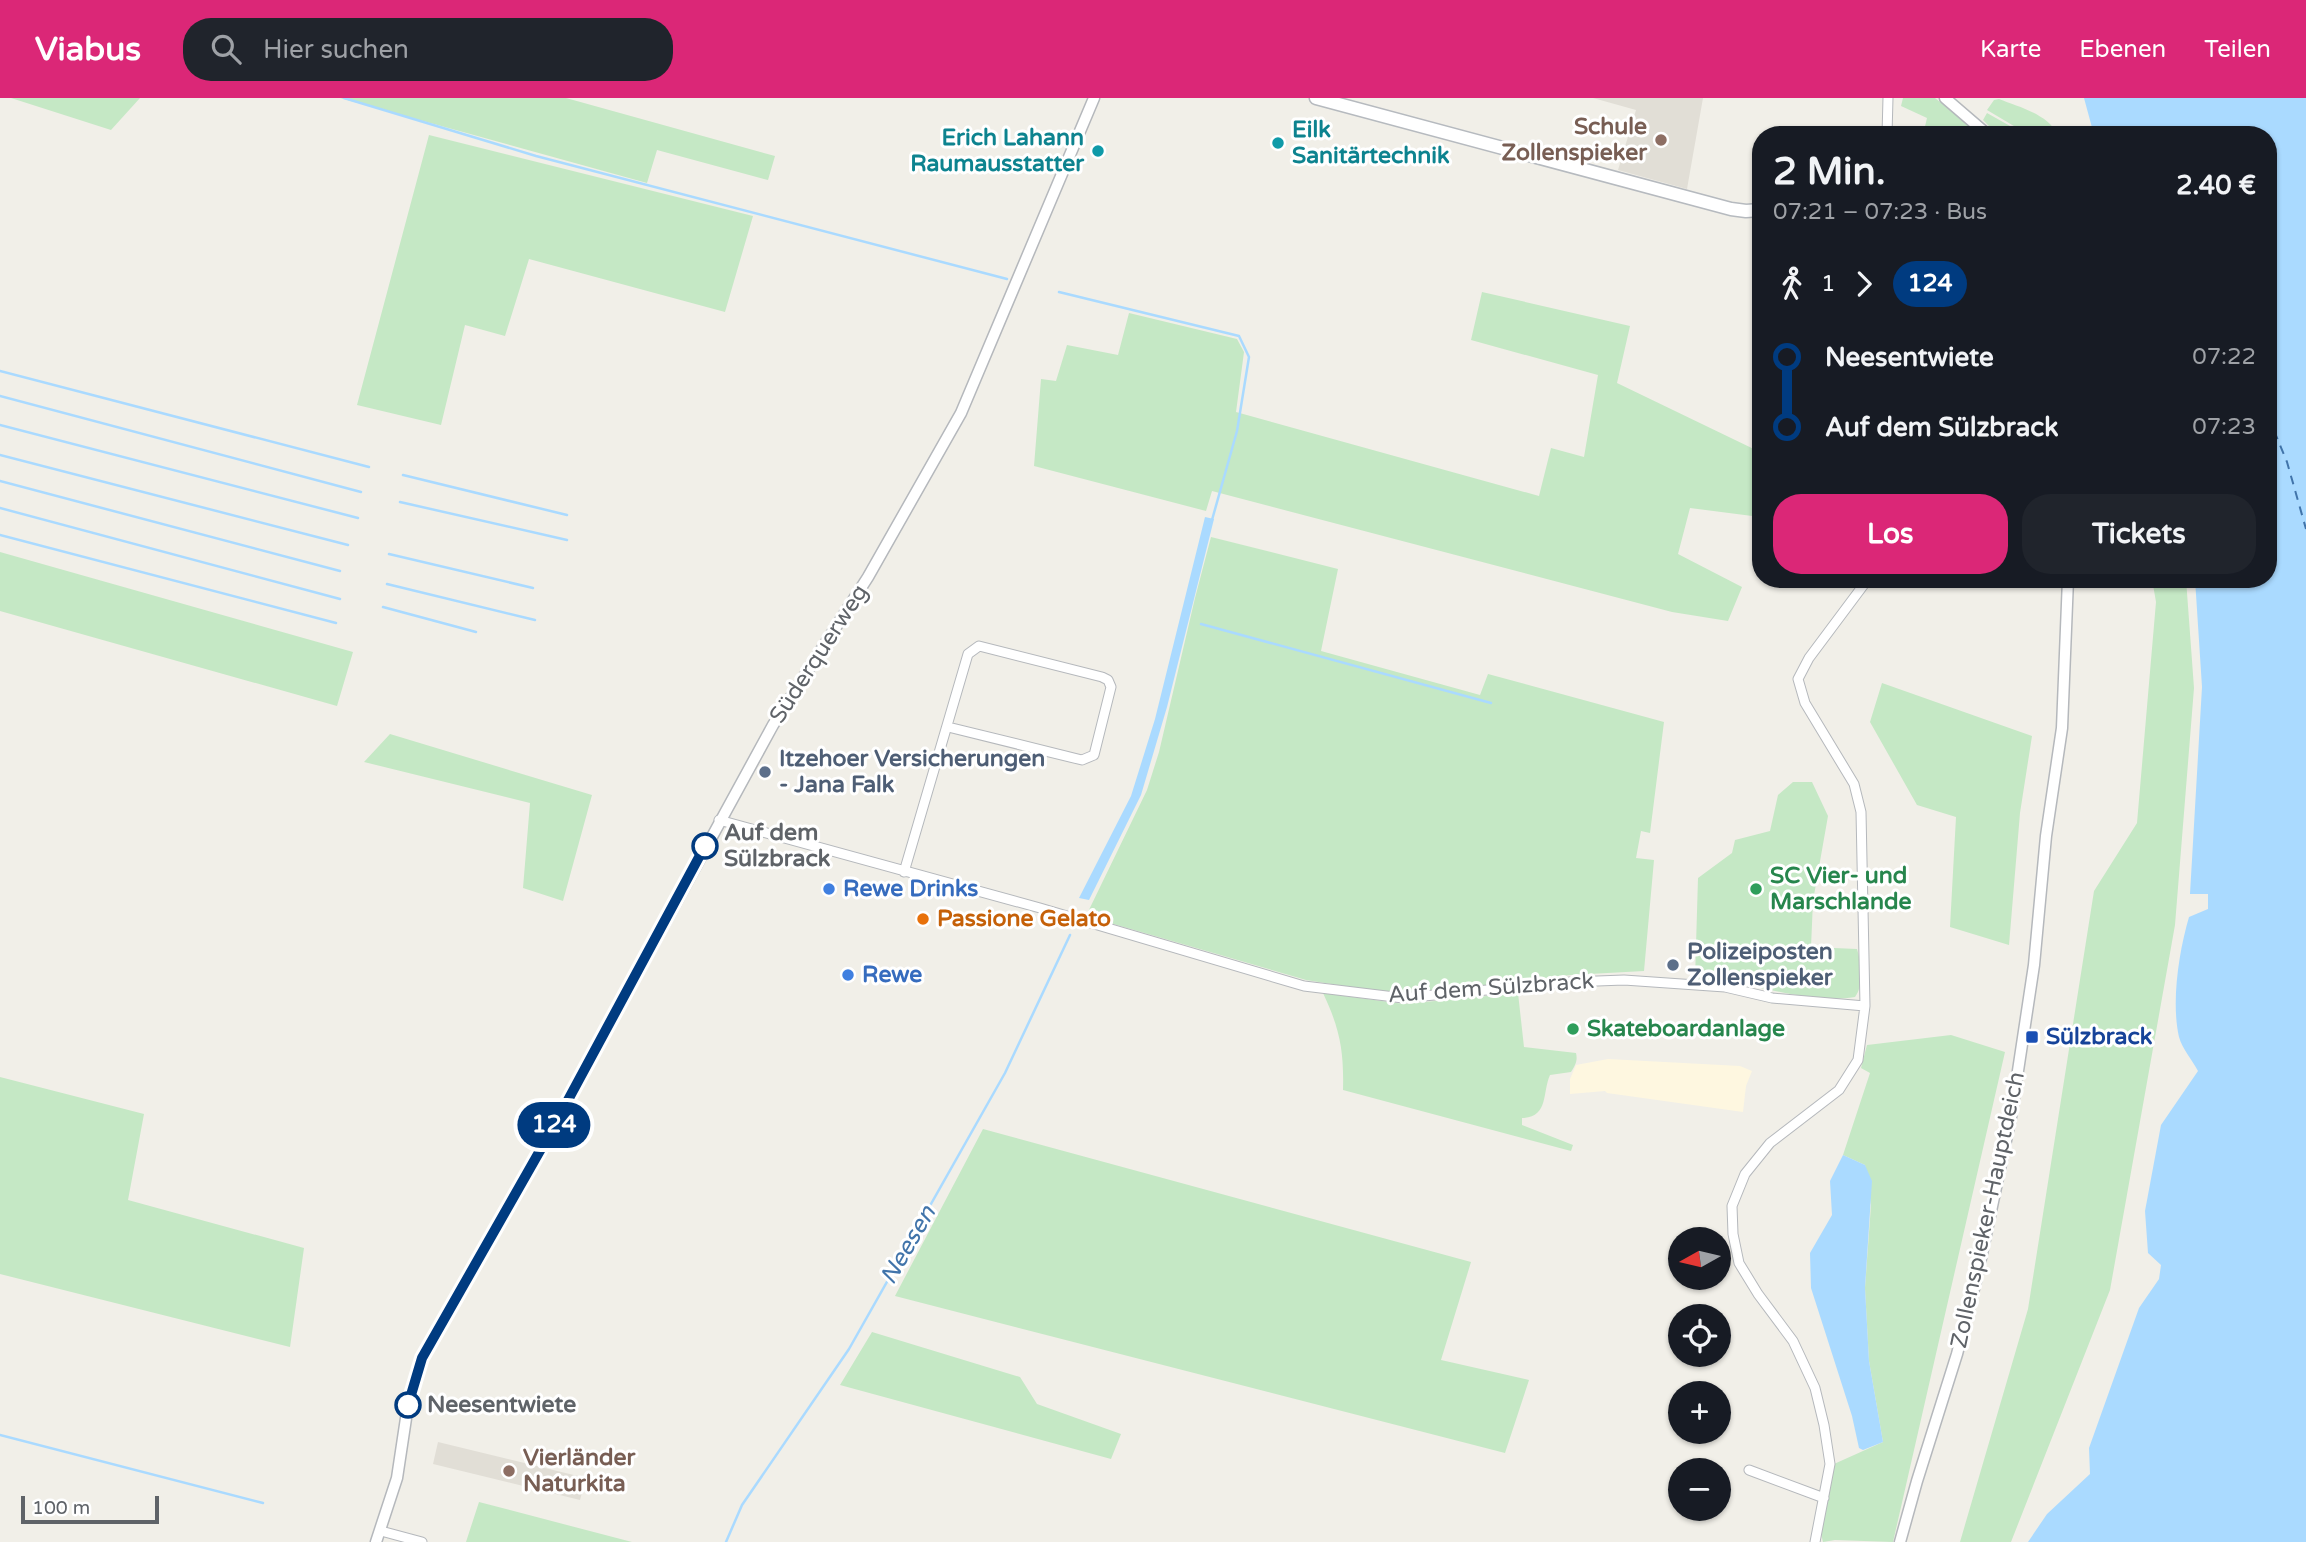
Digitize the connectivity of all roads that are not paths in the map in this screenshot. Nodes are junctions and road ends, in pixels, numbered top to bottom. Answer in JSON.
{"nodes":[{"id":1,"x":1094,"y":98,"type":"edge"},
{"id":2,"x":1316,"y":98,"type":"edge"},
{"id":3,"x":1888,"y":98,"type":"edge"},
{"id":4,"x":1945,"y":98,"type":"edge"},
{"id":5,"x":1887,"y":126,"type":"edge"},
{"id":6,"x":1978,"y":126,"type":"edge"},
{"id":7,"x":1752,"y":211,"type":"edge"},
{"id":8,"x":1861,"y":588,"type":"edge"},
{"id":9,"x":2068,"y":588,"type":"edge"},
{"id":10,"x":948,"y":727,"type":"junction"},
{"id":11,"x":719,"y":820,"type":"junction"},
{"id":12,"x":904,"y":872,"type":"junction"},
{"id":13,"x":1865,"y":1006,"type":"junction"},
{"id":14,"x":1749,"y":1470,"type":"dead end"},
{"id":15,"x":1824,"y":1498,"type":"junction"},
{"id":16,"x":379,"y":1537,"type":"edge"},
{"id":17,"x":422,"y":1542,"type":"edge"},
{"id":18,"x":1815,"y":1542,"type":"edge"},
{"id":19,"x":1900,"y":1542,"type":"edge"}],
"edges":[{"from":1,"to":11,"type":"street","name":"Süderquerweg"},
{"from":2,"to":7,"type":"main road"},
{"from":3,"to":5,"type":"street"},
{"from":4,"to":6,"type":"street"},
{"from":8,"to":13,"type":"street"},
{"from":9,"to":19,"type":"street","name":"Zollenspieker-Hauptdeich"},
{"from":10,"to":10,"type":"street"},
{"from":10,"to":12,"type":"street"},
{"from":11,"to":12,"type":"street","name":"Auf dem Sülzbrack"},
{"from":11,"to":16,"type":"street","name":"Süderquerweg"},
{"from":12,"to":13,"type":"street","name":"Auf dem Sülzbrack"},
{"from":13,"to":15,"type":"street"},
{"from":14,"to":15,"type":"street"},
{"from":15,"to":18,"type":"street"},
{"from":16,"to":17,"type":"street"}]}
